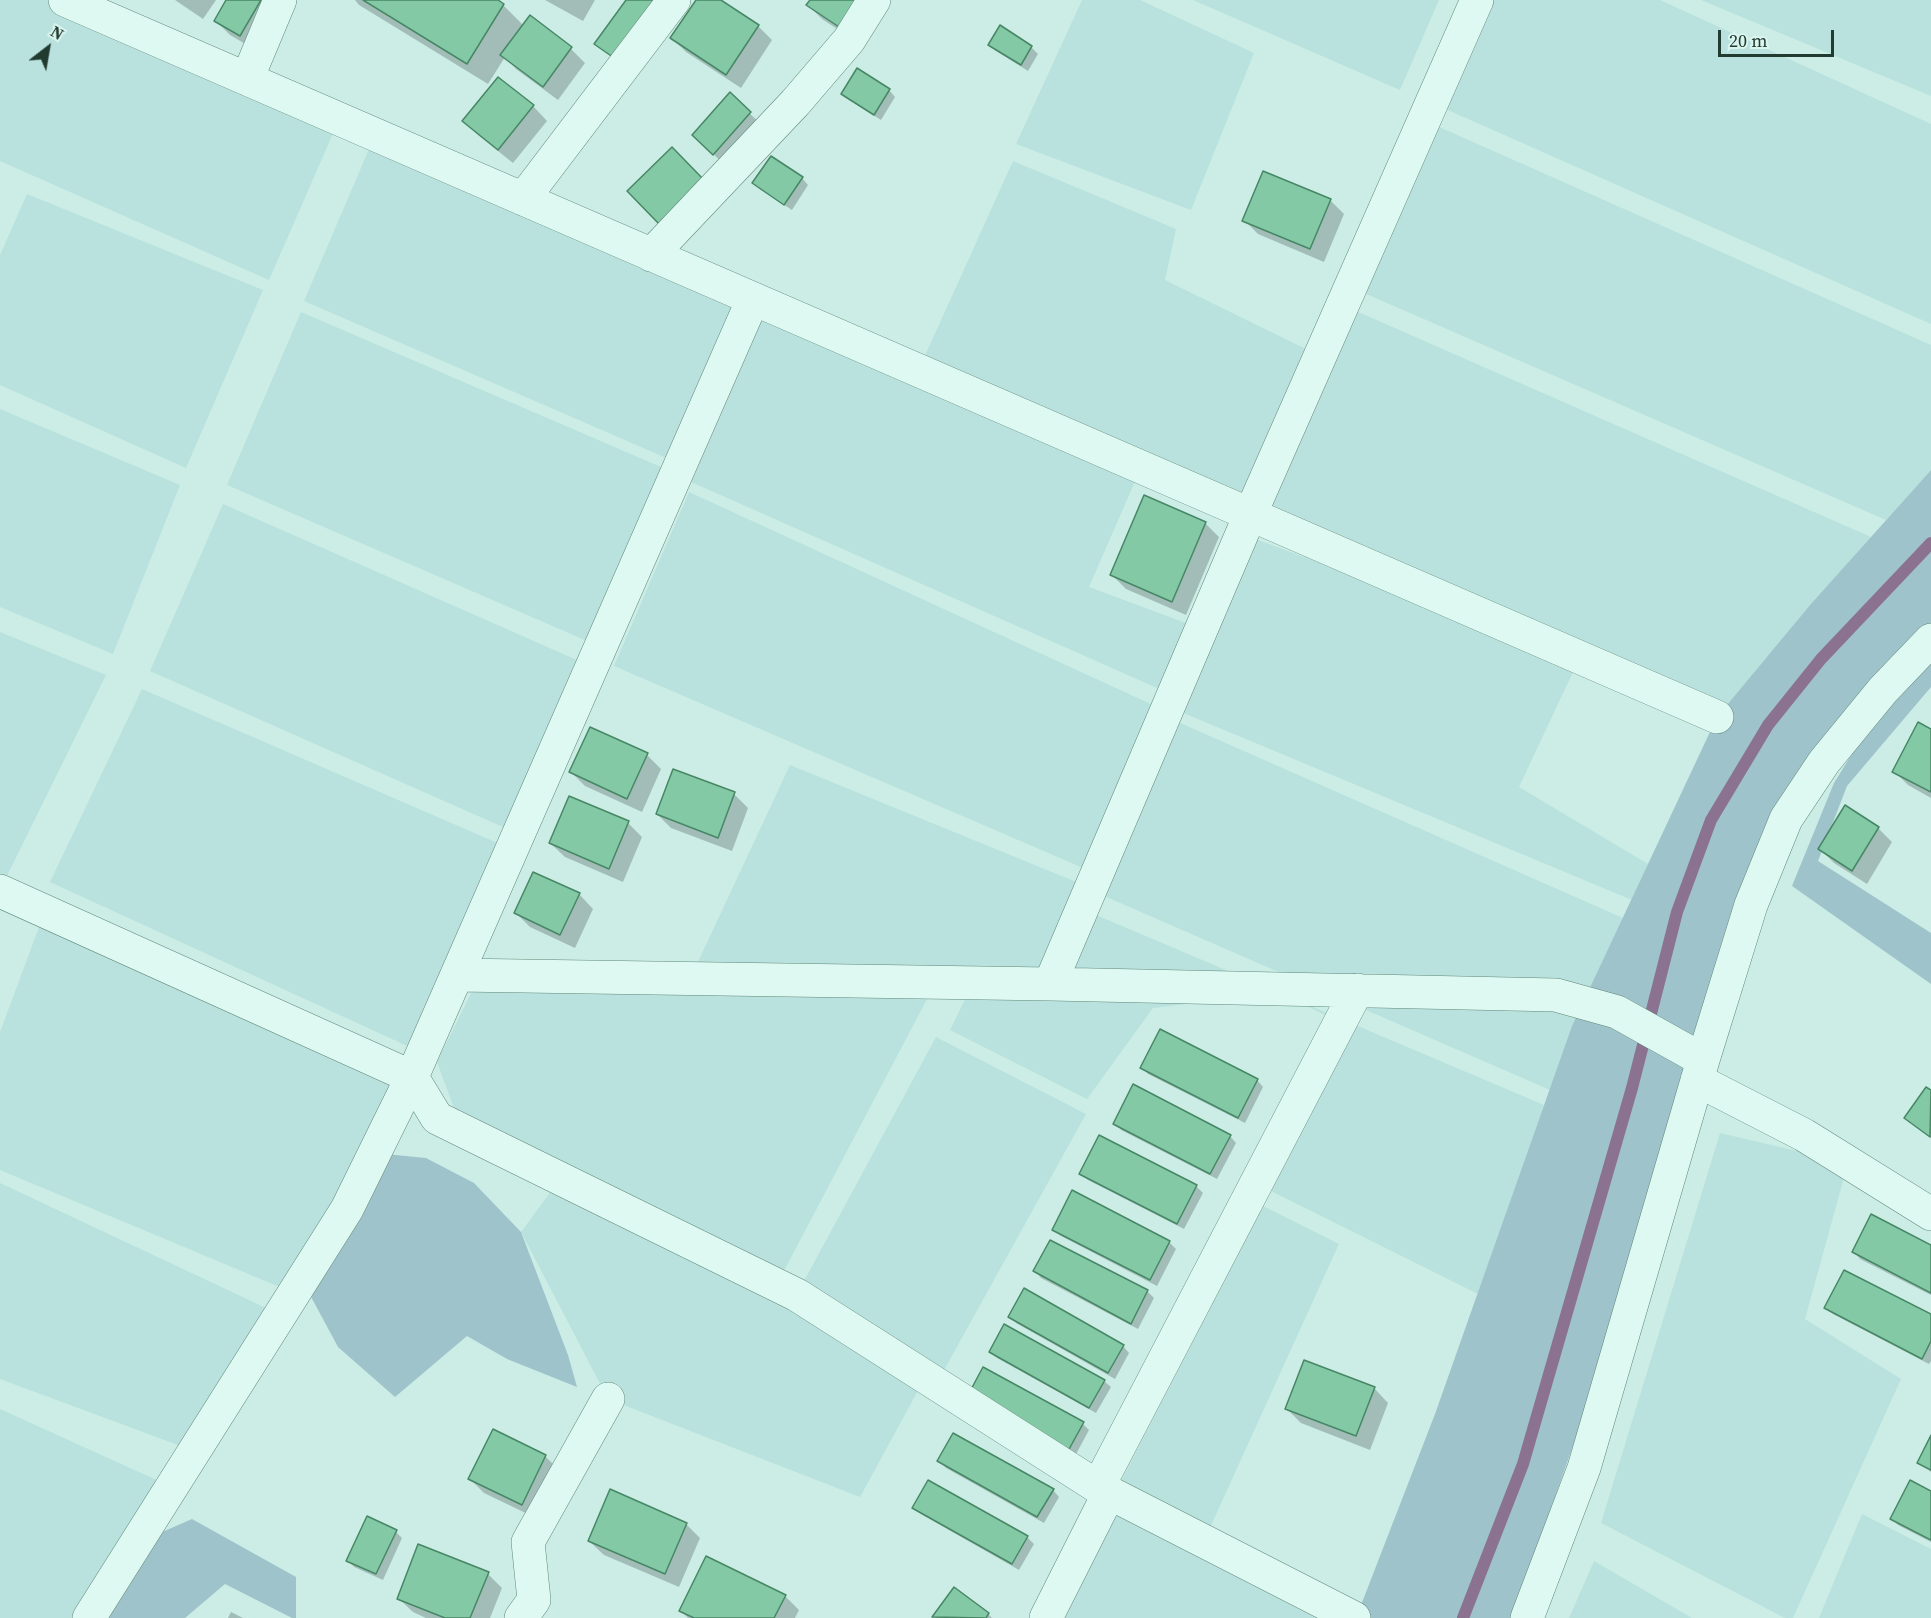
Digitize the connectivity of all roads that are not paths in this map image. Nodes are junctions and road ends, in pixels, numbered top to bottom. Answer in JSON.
{"nodes":[{"id":1,"x":65,"y":0,"type":"edge"},
{"id":2,"x":280,"y":0,"type":"edge"},
{"id":3,"x":674,"y":0,"type":"edge"},
{"id":4,"x":874,"y":0,"type":"edge"},
{"id":5,"x":1477,"y":0,"type":"edge"},
{"id":6,"x":247,"y":79,"type":"junction"},
{"id":7,"x":523,"y":199,"type":"junction"},
{"id":8,"x":651,"y":255,"type":"junction"},
{"id":9,"x":753,"y":299,"type":"junction"},
{"id":10,"x":1250,"y":515,"type":"junction"},
{"id":11,"x":1931,"y":640,"type":"edge"},
{"id":12,"x":1717,"y":717,"type":"dead end"},
{"id":13,"x":0,"y":891,"type":"edge"},
{"id":14,"x":457,"y":975,"type":"junction"},
{"id":15,"x":1050,"y":984,"type":"junction"},
{"id":16,"x":1358,"y":990,"type":"junction"},
{"id":17,"x":1700,"y":1070,"type":"junction"},
{"id":18,"x":412,"y":1077,"type":"junction"},
{"id":19,"x":1931,"y":1214,"type":"edge"},
{"id":20,"x":608,"y":1399,"type":"dead end"},
{"id":21,"x":1104,"y":1490,"type":"junction"},
{"id":22,"x":90,"y":1618,"type":"edge"},
{"id":23,"x":521,"y":1618,"type":"edge"},
{"id":24,"x":1046,"y":1618,"type":"edge"},
{"id":25,"x":1354,"y":1618,"type":"edge"},
{"id":26,"x":1527,"y":1618,"type":"edge"}],
"edges":[{"from":1,"to":6,"type":"street"},
{"from":2,"to":6,"type":"street"},
{"from":3,"to":7,"type":"street"},
{"from":4,"to":8,"type":"street"},
{"from":5,"to":10,"type":"street"},
{"from":6,"to":7,"type":"street"},
{"from":7,"to":8,"type":"street"},
{"from":8,"to":9,"type":"street"},
{"from":9,"to":10,"type":"street"},
{"from":9,"to":14,"type":"street"},
{"from":10,"to":12,"type":"street"},
{"from":10,"to":15,"type":"street"},
{"from":11,"to":17,"type":"street"},
{"from":13,"to":18,"type":"street"},
{"from":14,"to":15,"type":"street"},
{"from":14,"to":18,"type":"street"},
{"from":15,"to":16,"type":"street"},
{"from":16,"to":17,"type":"street"},
{"from":16,"to":21,"type":"street"},
{"from":17,"to":19,"type":"street"},
{"from":17,"to":26,"type":"street"},
{"from":18,"to":21,"type":"street"},
{"from":18,"to":22,"type":"street"},
{"from":20,"to":23,"type":"street"},
{"from":21,"to":24,"type":"street"},
{"from":21,"to":25,"type":"street"}]}
